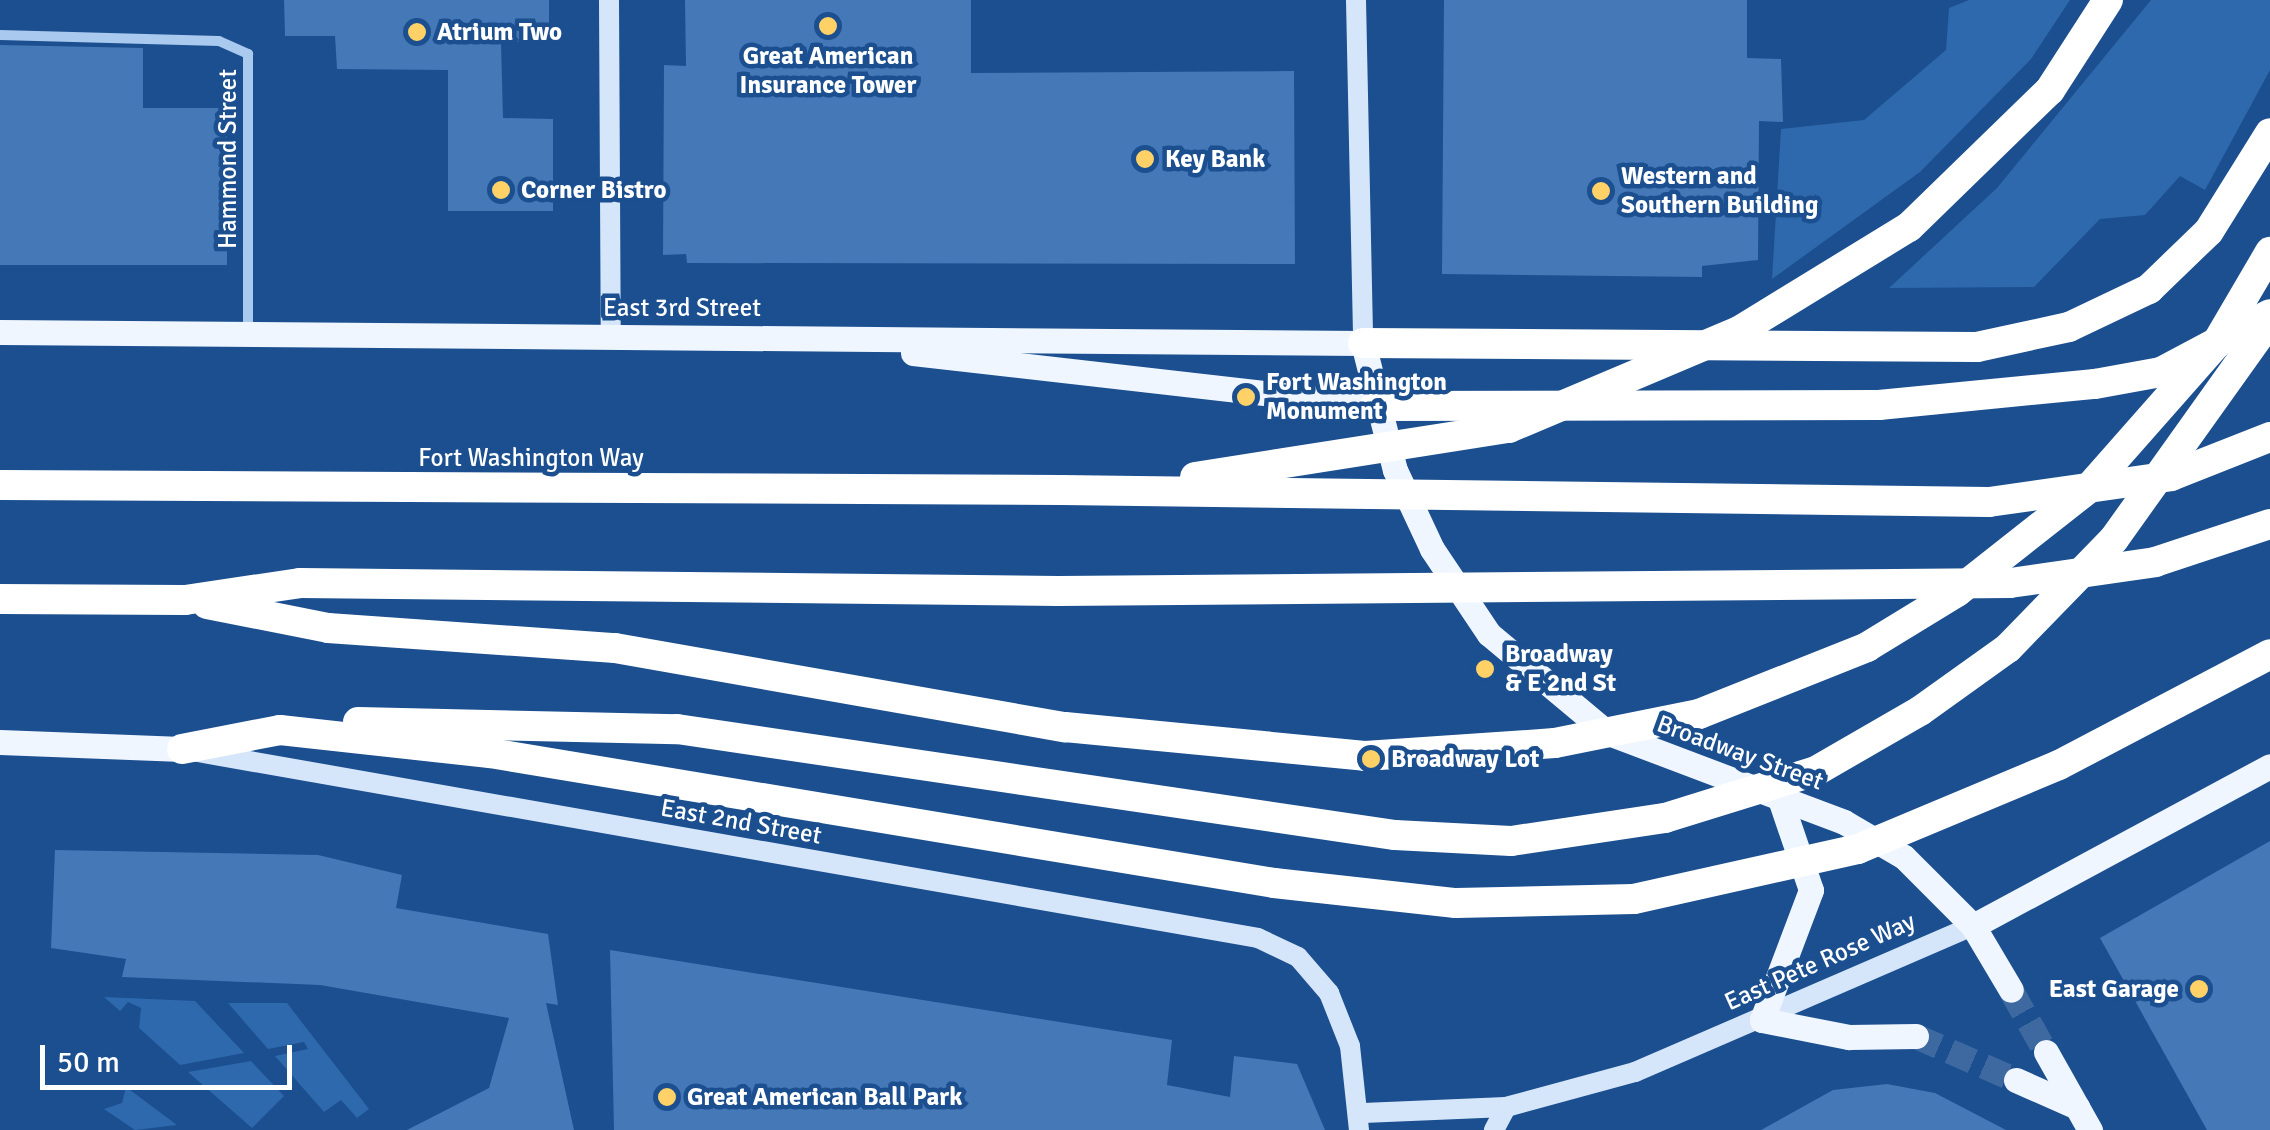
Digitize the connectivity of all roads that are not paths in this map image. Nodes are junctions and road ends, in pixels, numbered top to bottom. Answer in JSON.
{"nodes":[{"id":1,"x":609,"y":0,"type":"edge"},
{"id":2,"x":1356,"y":0,"type":"edge"},
{"id":3,"x":2108,"y":0,"type":"edge"},
{"id":4,"x":0,"y":34,"type":"edge"},
{"id":5,"x":2270,"y":133,"type":"edge"},
{"id":6,"x":2270,"y":252,"type":"edge"},
{"id":7,"x":2270,"y":318,"type":"edge"},
{"id":8,"x":0,"y":332,"type":"edge"},
{"id":9,"x":248,"y":334,"type":"junction"},
{"id":10,"x":612,"y":337,"type":"junction"},
{"id":11,"x":781,"y":338,"type":"junction"},
{"id":12,"x":1364,"y":343,"type":"junction"},
{"id":13,"x":1375,"y":406,"type":"junction"},
{"id":14,"x":2270,"y":437,"type":"edge"},
{"id":15,"x":0,"y":485,"type":"edge"},
{"id":16,"x":1061,"y":490,"type":"junction"},
{"id":17,"x":2270,"y":524,"type":"edge"},
{"id":18,"x":0,"y":600,"type":"edge"},
{"id":19,"x":185,"y":600,"type":"junction"},
{"id":20,"x":2270,"y":654,"type":"edge"},
{"id":21,"x":280,"y":730,"type":"junction"},
{"id":22,"x":0,"y":742,"type":"edge"},
{"id":23,"x":182,"y":749,"type":"junction"},
{"id":24,"x":2270,"y":766,"type":"edge"},
{"id":25,"x":1781,"y":802,"type":"junction"},
{"id":26,"x":1973,"y":926,"type":"junction"},
{"id":27,"x":2011,"y":990,"type":"tunnel mouth"},
{"id":28,"x":1762,"y":1020,"type":"junction"},
{"id":29,"x":1916,"y":1036,"type":"tunnel mouth"},
{"id":30,"x":2046,"y":1052,"type":"tunnel mouth"},
{"id":31,"x":2016,"y":1080,"type":"tunnel mouth"},
{"id":32,"x":1506,"y":1107,"type":"junction"},
{"id":33,"x":2078,"y":1107,"type":"junction"},
{"id":34,"x":1360,"y":1121,"type":"edge"},
{"id":35,"x":1494,"y":1130,"type":"edge"},
{"id":36,"x":2090,"y":1130,"type":"edge"}],
"edges":[{"from":1,"to":10,"type":"main road"},
{"from":2,"to":12,"type":"main road","name":"Broadway Street"},
{"from":3,"to":16,"type":"highway","bridge":true},
{"from":4,"to":9,"type":"street","name":"Hammond Street"},
{"from":5,"to":12,"type":"highway"},
{"from":6,"to":19,"type":"highway","bridge":true},
{"from":7,"to":13,"type":"highway","bridge":true},
{"from":7,"to":21,"type":"highway","bridge":true},
{"from":8,"to":9,"type":"main road","name":"East 3rd Street"},
{"from":9,"to":10,"type":"main road","name":"East 3rd Street"},
{"from":10,"to":11,"type":"main road","name":"East 3rd Street"},
{"from":11,"to":12,"type":"main road","name":"East 3rd Street"},
{"from":11,"to":13,"type":"main road"},
{"from":12,"to":13,"type":"main road","name":"Broadway Street"},
{"from":13,"to":25,"type":"main road","name":"Broadway Street"},
{"from":14,"to":16,"type":"highway","bridge":true},
{"from":15,"to":16,"type":"highway","name":"Fort Washington Way"},
{"from":17,"to":19,"type":"highway","bridge":true},
{"from":18,"to":19,"type":"highway"},
{"from":20,"to":21,"type":"highway","bridge":true},
{"from":21,"to":23,"type":"highway"},
{"from":22,"to":23,"type":"main road","name":"East 2nd Street"},
{"from":23,"to":34,"type":"main road","name":"East 2nd Street"},
{"from":24,"to":26,"type":"main road","name":"East Pete Rose Way"},
{"from":25,"to":26,"type":"main road","name":"Broadway Street"},
{"from":25,"to":28,"type":"main road"},
{"from":26,"to":27,"type":"main road","name":"Broadway Street"},
{"from":26,"to":28,"type":"main road","name":"East Pete Rose Way"},
{"from":28,"to":29,"type":"main road"},
{"from":28,"to":32,"type":"main road","name":"East Pete Rose Way"},
{"from":30,"to":33,"type":"main road"},
{"from":31,"to":33,"type":"main road"},
{"from":32,"to":34,"type":"main road","name":"East Pete Rose Way"},
{"from":32,"to":35,"type":"main road"},
{"from":33,"to":36,"type":"main road"}]}
